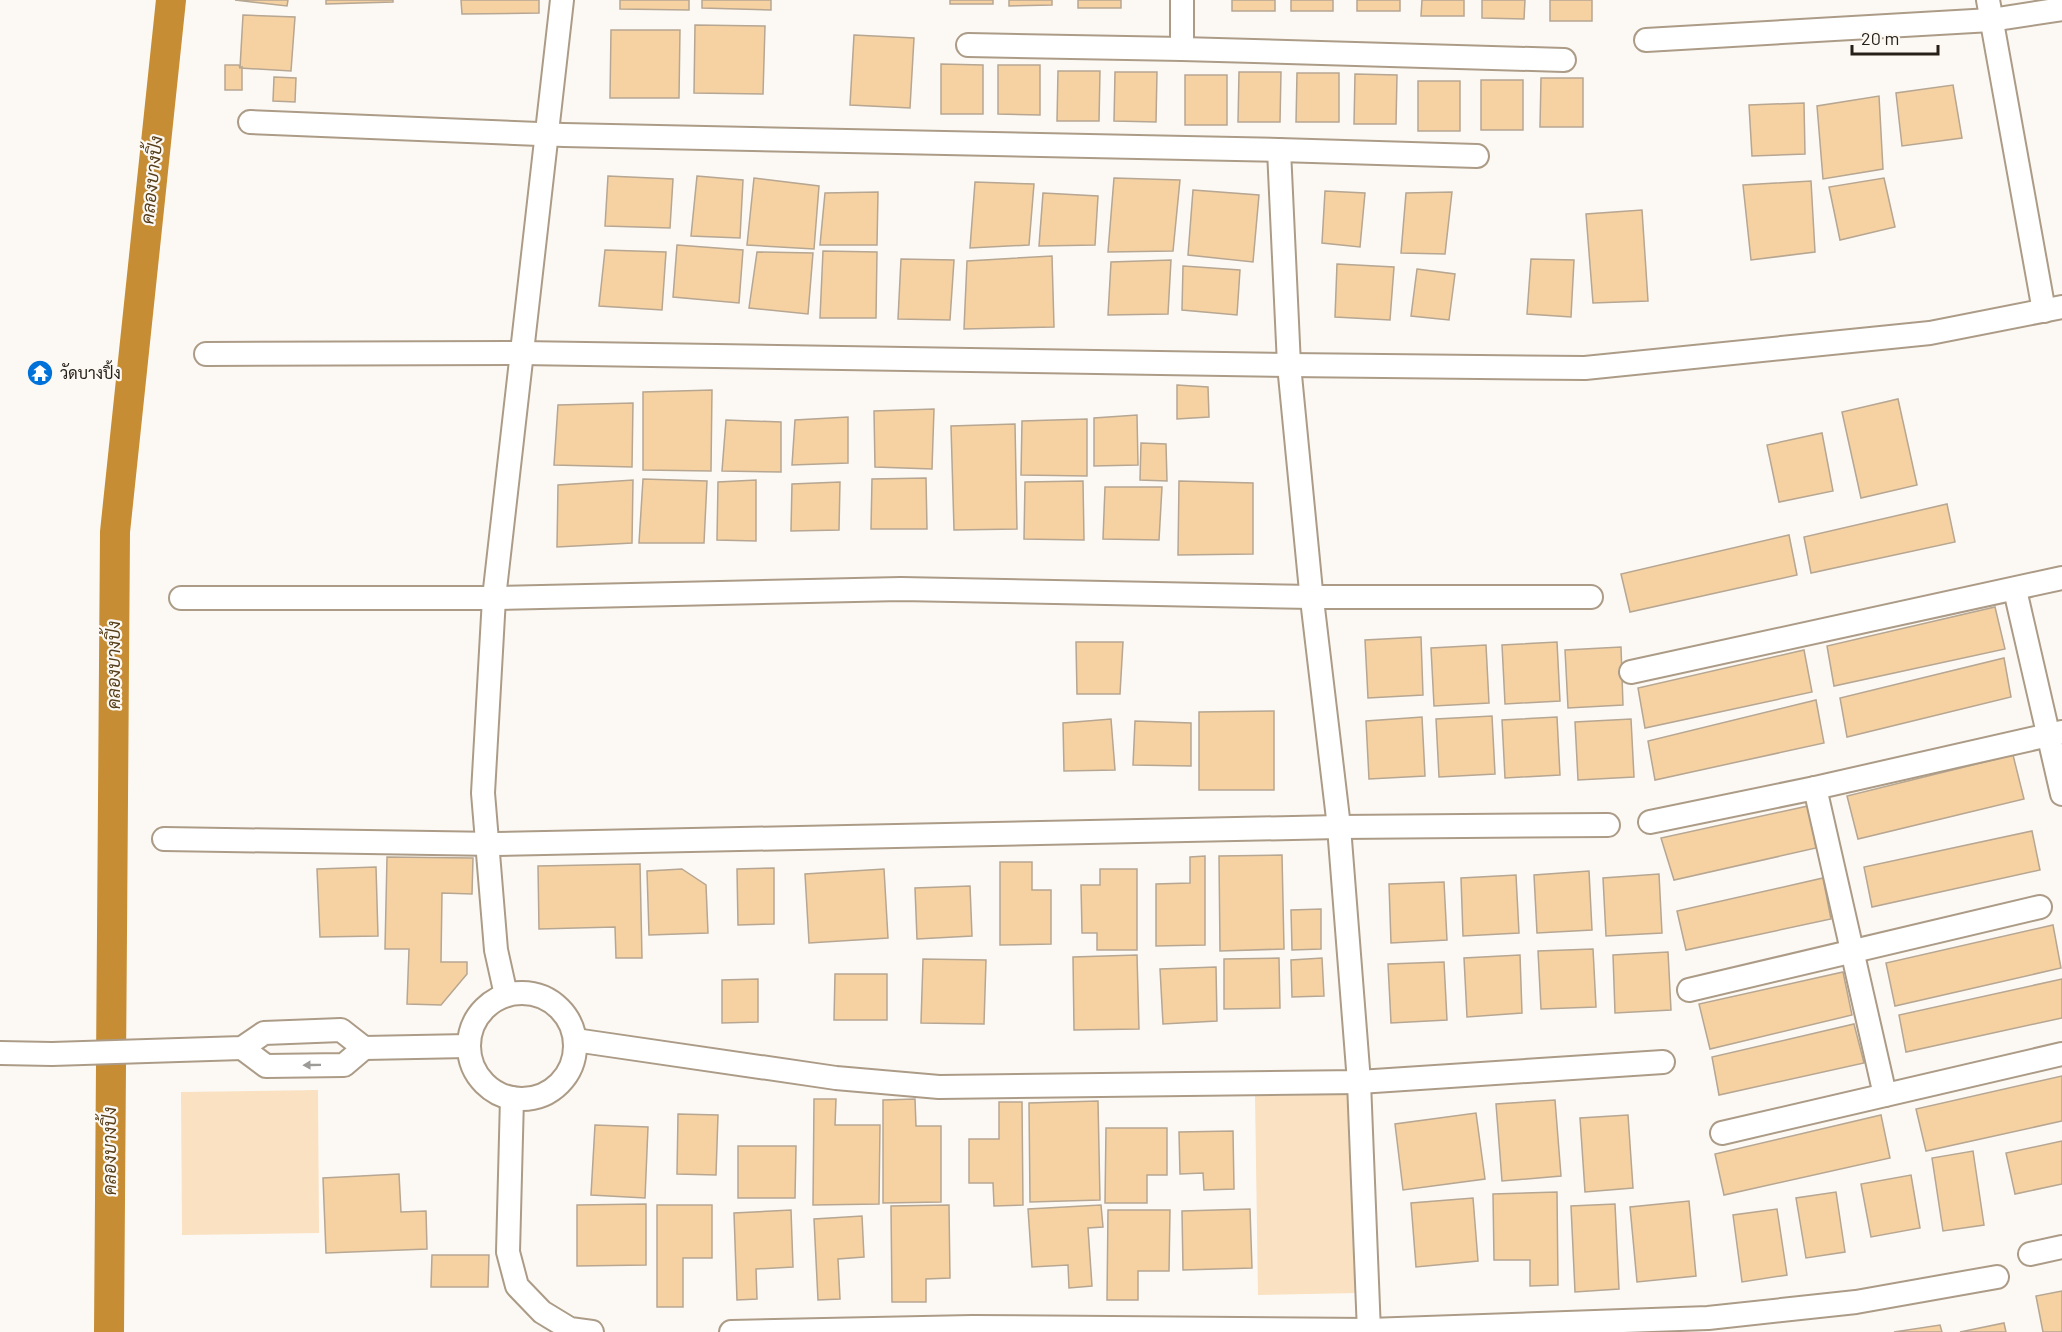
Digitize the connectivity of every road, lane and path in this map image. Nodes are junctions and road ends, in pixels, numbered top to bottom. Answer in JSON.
{"nodes":[{"id":1,"x":562,"y":0,"type":"edge"},
{"id":2,"x":1182,"y":0,"type":"edge"},
{"id":3,"x":2062,"y":9,"type":"edge"},
{"id":4,"x":1990,"y":10,"type":"edge"},
{"id":5,"x":1646,"y":40,"type":"dead end"},
{"id":6,"x":968,"y":45,"type":"dead end"},
{"id":7,"x":1182,"y":49,"type":"junction"},
{"id":8,"x":1564,"y":60,"type":"dead end"},
{"id":9,"x":250,"y":122,"type":"dead end"},
{"id":10,"x":547,"y":134,"type":"junction"},
{"id":11,"x":1280,"y":150,"type":"junction"},
{"id":12,"x":1477,"y":156,"type":"dead end"},
{"id":13,"x":2053,"y":309,"type":"edge"},
{"id":14,"x":521,"y":353,"type":"junction"},
{"id":15,"x":206,"y":354,"type":"dead end"},
{"id":16,"x":1289,"y":366,"type":"junction"},
{"id":17,"x":2062,"y":578,"type":"edge"},
{"id":18,"x":2015,"y":590,"type":"junction"},
{"id":19,"x":1312,"y":597,"type":"junction"},
{"id":20,"x":1592,"y":597,"type":"dead end"},
{"id":21,"x":181,"y":598,"type":"dead end"},
{"id":22,"x":494,"y":598,"type":"junction"},
{"id":23,"x":1631,"y":672,"type":"dead end"},
{"id":24,"x":2055,"y":733,"type":"edge"},
{"id":25,"x":1815,"y":788,"type":"junction"},
{"id":26,"x":2062,"y":794,"type":"edge"},
{"id":27,"x":1650,"y":822,"type":"dead end"},
{"id":28,"x":1608,"y":825,"type":"dead end"},
{"id":29,"x":1339,"y":827,"type":"junction"},
{"id":30,"x":164,"y":839,"type":"dead end"},
{"id":31,"x":486,"y":844,"type":"junction"},
{"id":32,"x":2040,"y":907,"type":"dead end"},
{"id":33,"x":1853,"y":952,"type":"junction"},
{"id":34,"x":1689,"y":990,"type":"dead end"},
{"id":35,"x":506,"y":995,"type":"junction"},
{"id":36,"x":575,"y":1040,"type":"junction"},
{"id":37,"x":468,"y":1046,"type":"junction"},
{"id":38,"x":364,"y":1047,"type":"junction"},
{"id":39,"x":242,"y":1048,"type":"junction"},
{"id":40,"x":0,"y":1053,"type":"edge"},
{"id":41,"x":2062,"y":1054,"type":"edge"},
{"id":42,"x":1663,"y":1062,"type":"dead end"},
{"id":43,"x":1359,"y":1082,"type":"junction"},
{"id":44,"x":1885,"y":1095,"type":"junction"},
{"id":45,"x":512,"y":1098,"type":"junction"},
{"id":46,"x":1722,"y":1133,"type":"dead end"},
{"id":47,"x":2062,"y":1247,"type":"edge"},
{"id":48,"x":2030,"y":1254,"type":"dead end"},
{"id":49,"x":1996,"y":1277,"type":"dead end"},
{"id":50,"x":1369,"y":1331,"type":"edge"},
{"id":51,"x":592,"y":1332,"type":"edge"},
{"id":52,"x":731,"y":1332,"type":"edge"}],
"edges":[{"from":1,"to":10,"type":"street"},
{"from":2,"to":7,"type":"street"},
{"from":3,"to":4,"type":"street"},
{"from":4,"to":5,"type":"street"},
{"from":4,"to":13,"type":"street"},
{"from":6,"to":7,"type":"street"},
{"from":7,"to":8,"type":"street"},
{"from":9,"to":10,"type":"street"},
{"from":10,"to":11,"type":"street"},
{"from":10,"to":14,"type":"street"},
{"from":11,"to":12,"type":"street"},
{"from":11,"to":16,"type":"street"},
{"from":13,"to":16,"type":"street"},
{"from":14,"to":15,"type":"street"},
{"from":14,"to":16,"type":"street"},
{"from":14,"to":22,"type":"street"},
{"from":16,"to":19,"type":"street"},
{"from":17,"to":18,"type":"street"},
{"from":18,"to":23,"type":"street"},
{"from":18,"to":24,"type":"street"},
{"from":19,"to":20,"type":"street"},
{"from":19,"to":22,"type":"street"},
{"from":19,"to":29,"type":"street"},
{"from":21,"to":22,"type":"street"},
{"from":22,"to":31,"type":"street"},
{"from":24,"to":25,"type":"street"},
{"from":24,"to":26,"type":"street"},
{"from":25,"to":27,"type":"street"},
{"from":25,"to":33,"type":"street"},
{"from":28,"to":29,"type":"street"},
{"from":29,"to":31,"type":"street"},
{"from":29,"to":43,"type":"street"},
{"from":30,"to":31,"type":"street"},
{"from":31,"to":35,"type":"street"},
{"from":32,"to":33,"type":"street"},
{"from":33,"to":34,"type":"street"},
{"from":33,"to":44,"type":"street"},
{"from":35,"to":36,"type":"street"},
{"from":35,"to":37,"type":"street"},
{"from":36,"to":43,"type":"street"},
{"from":36,"to":45,"type":"street"},
{"from":37,"to":38,"type":"street"},
{"from":37,"to":45,"type":"street"},
{"from":38,"to":39,"type":"street"},
{"from":38,"to":39,"type":"street","one_way":true},
{"from":39,"to":40,"type":"street"},
{"from":41,"to":44,"type":"street"},
{"from":42,"to":43,"type":"street"},
{"from":43,"to":50,"type":"street"},
{"from":44,"to":46,"type":"street"},
{"from":45,"to":51,"type":"street"},
{"from":47,"to":48,"type":"street"},
{"from":49,"to":50,"type":"street"},
{"from":50,"to":52,"type":"street"}]}
